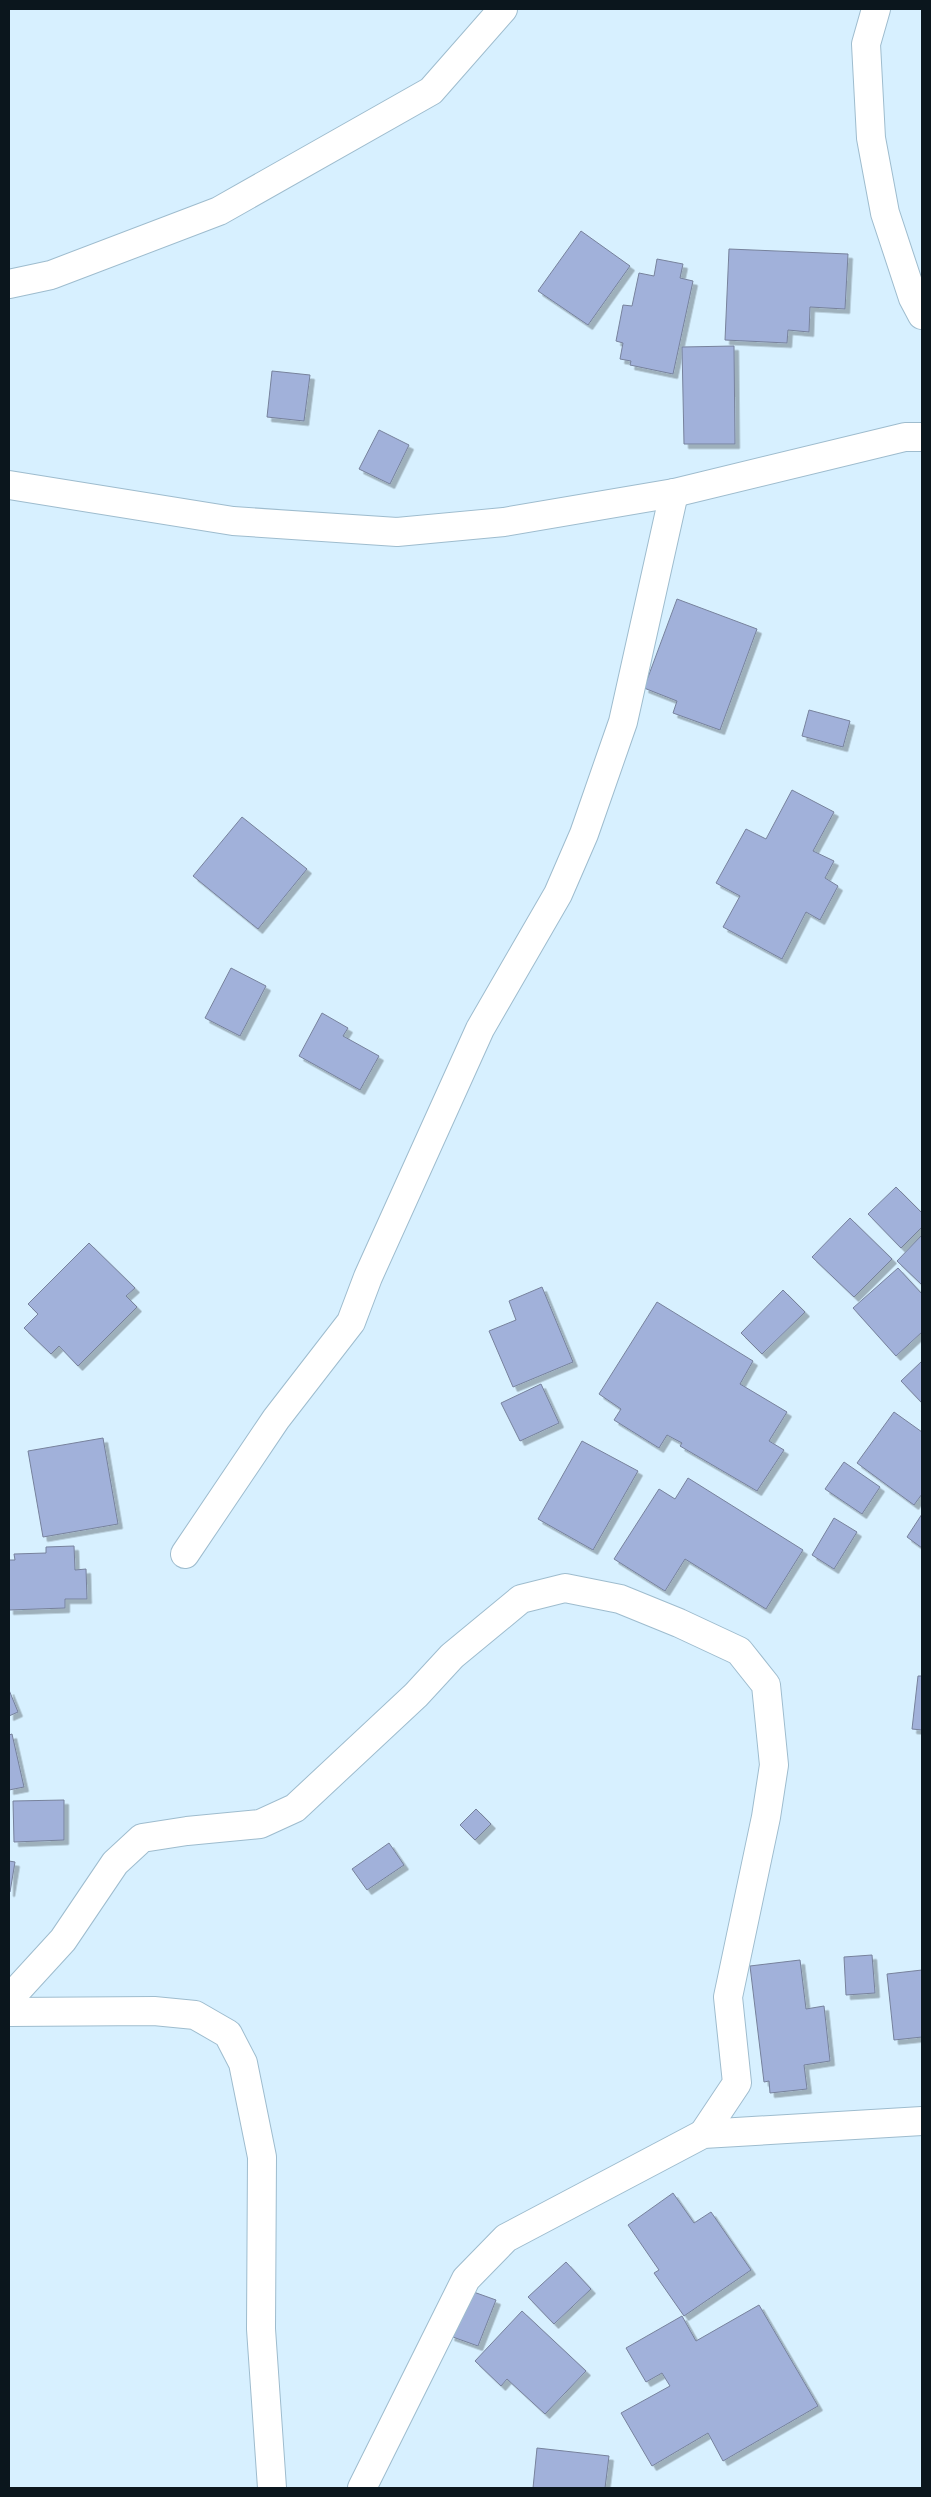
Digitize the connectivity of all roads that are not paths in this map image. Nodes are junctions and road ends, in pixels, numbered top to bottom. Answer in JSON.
{"nodes":[{"id":1,"x":503,"y":9,"type":"edge"},
{"id":2,"x":876,"y":9,"type":"edge"},
{"id":3,"x":9,"y":284,"type":"edge"},
{"id":4,"x":922,"y":314,"type":"edge"},
{"id":5,"x":922,"y":437,"type":"edge"},
{"id":6,"x":9,"y":485,"type":"edge"},
{"id":7,"x":674,"y":493,"type":"junction"},
{"id":8,"x":185,"y":1554,"type":"dead end"},
{"id":9,"x":9,"y":1999,"type":"edge"},
{"id":10,"x":9,"y":2012,"type":"edge"},
{"id":11,"x":922,"y":2121,"type":"edge"},
{"id":12,"x":703,"y":2134,"type":"junction"},
{"id":13,"x":272,"y":2488,"type":"edge"},
{"id":14,"x":362,"y":2488,"type":"edge"}],
"edges":[{"from":1,"to":3,"type":"street"},
{"from":2,"to":4,"type":"street"},
{"from":5,"to":7,"type":"street"},
{"from":6,"to":7,"type":"street"},
{"from":7,"to":8,"type":"street"},
{"from":9,"to":12,"type":"street"},
{"from":10,"to":13,"type":"street"},
{"from":11,"to":12,"type":"street"},
{"from":12,"to":14,"type":"street"}]}
